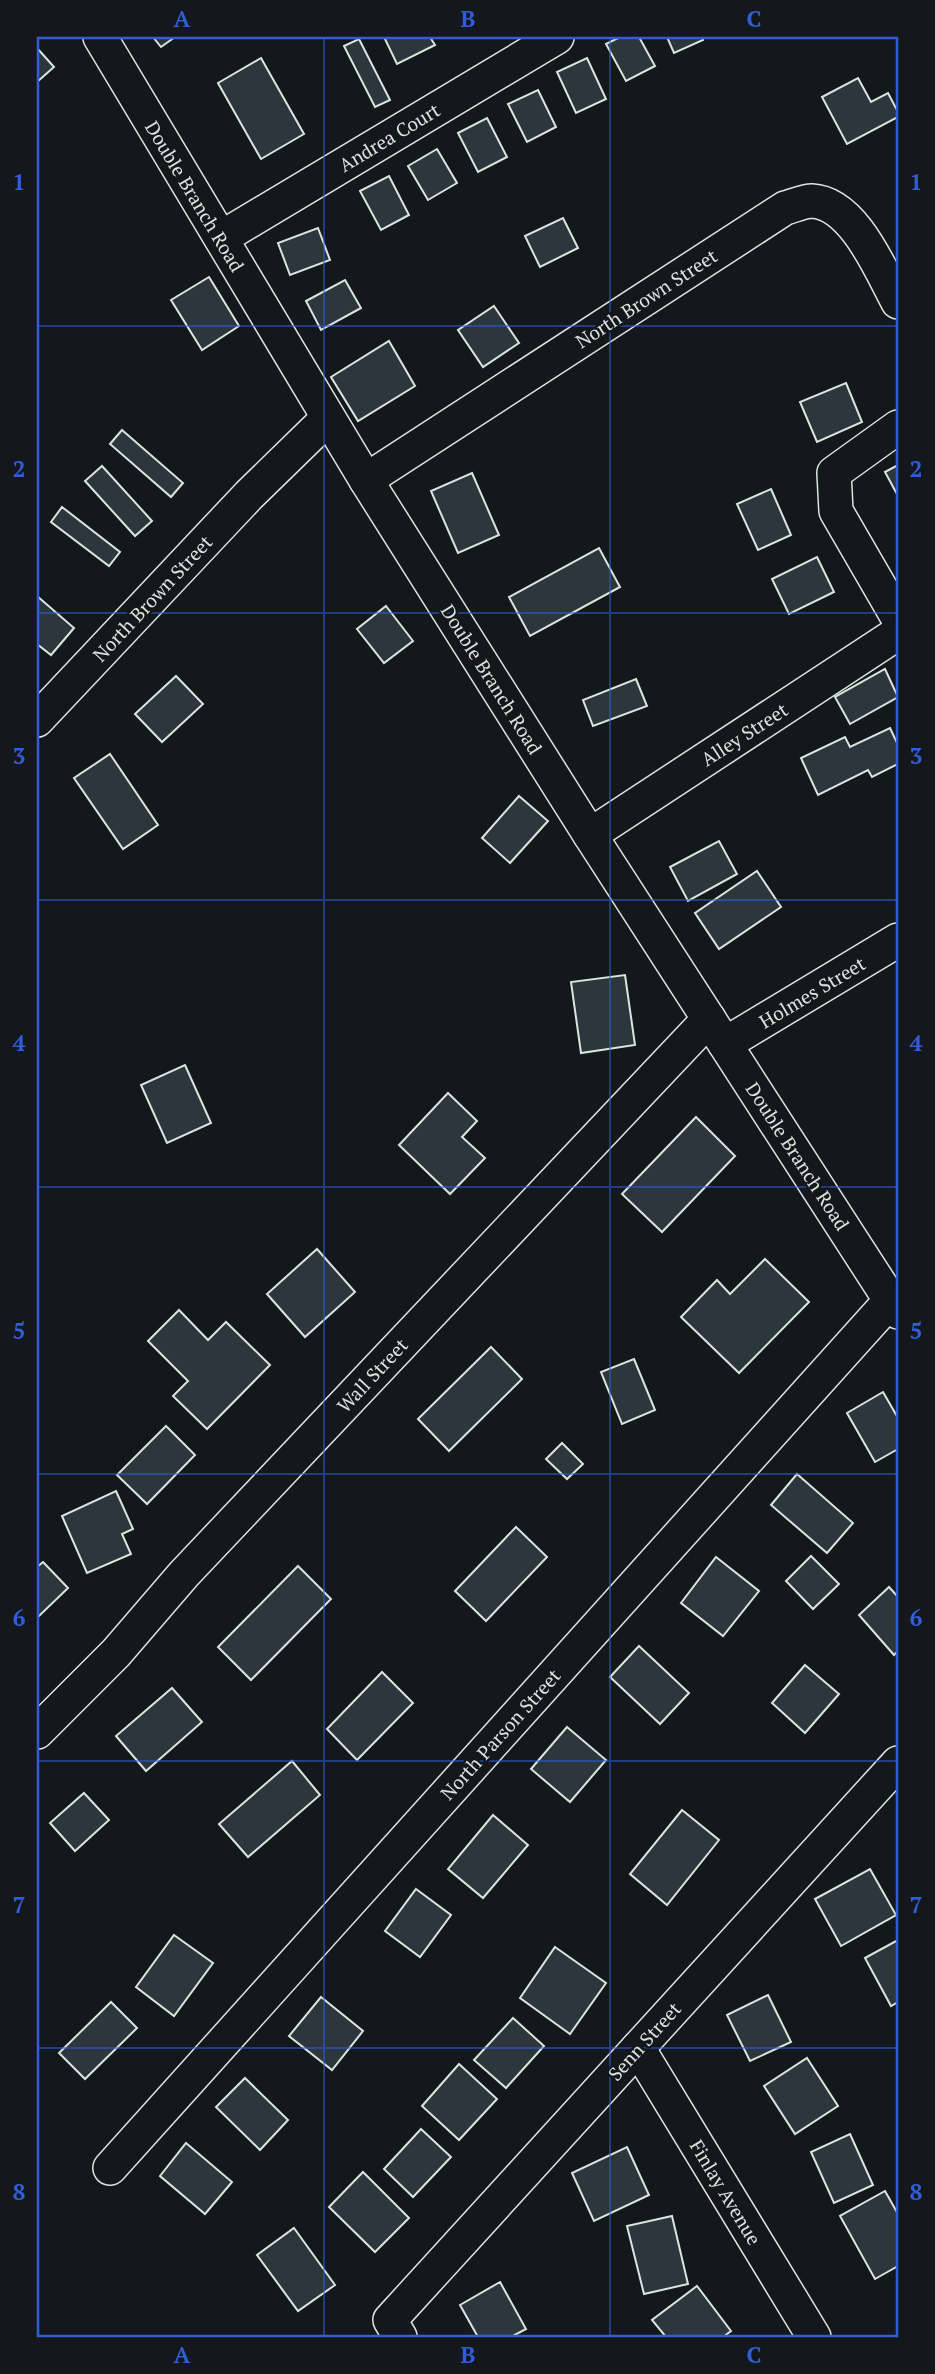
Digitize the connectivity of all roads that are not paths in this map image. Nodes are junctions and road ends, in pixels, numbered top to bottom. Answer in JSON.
{"nodes":[{"id":1,"x":100,"y":37,"type":"edge"},
{"id":2,"x":557,"y":37,"type":"edge"},
{"id":3,"x":220,"y":238,"type":"junction"},
{"id":4,"x":898,"y":302,"type":"edge"},
{"id":5,"x":328,"y":418,"type":"junction"},
{"id":6,"x":898,"y":427,"type":"edge"},
{"id":7,"x":366,"y":480,"type":"junction"},
{"id":8,"x":898,"y":618,"type":"edge"},
{"id":9,"x":898,"y":633,"type":"edge"},
{"id":10,"x":37,"y":720,"type":"edge"},
{"id":11,"x":590,"y":835,"type":"junction"},
{"id":12,"x":898,"y":940,"type":"edge"},
{"id":13,"x":717,"y":1032,"type":"junction"},
{"id":14,"x":895,"y":1306,"type":"edge"},
{"id":15,"x":37,"y":1732,"type":"edge"},
{"id":16,"x":896,"y":1772,"type":"edge"},
{"id":17,"x":638,"y":2048,"type":"junction"},
{"id":18,"x":110,"y":2168,"type":"dead end"},
{"id":19,"x":395,"y":2329,"type":"edge"},
{"id":20,"x":814,"y":2337,"type":"edge"}],
"edges":[{"from":1,"to":3,"type":"street","name":"Double Branch Road"},
{"from":2,"to":3,"type":"street","name":"Andrea Court"},
{"from":3,"to":5,"type":"street","name":"Double Branch Road"},
{"from":4,"to":7,"type":"street","name":"North Brown Street"},
{"from":5,"to":7,"type":"street","name":"Double Branch Road"},
{"from":5,"to":10,"type":"street","name":"North Brown Street"},
{"from":6,"to":8,"type":"street"},
{"from":7,"to":11,"type":"street","name":"Double Branch Road"},
{"from":9,"to":11,"type":"street","name":"Alley Street"},
{"from":11,"to":13,"type":"street","name":"Double Branch Road"},
{"from":12,"to":13,"type":"street","name":"Holmes Street"},
{"from":13,"to":14,"type":"street","name":"Double Branch Road"},
{"from":13,"to":15,"type":"street","name":"Wall Street"},
{"from":14,"to":18,"type":"street","name":"North Parson Street"},
{"from":16,"to":17,"type":"street","name":"Senn Street"},
{"from":17,"to":19,"type":"street","name":"Senn Street"},
{"from":17,"to":20,"type":"street","name":"Finlay Avenue"}]}
